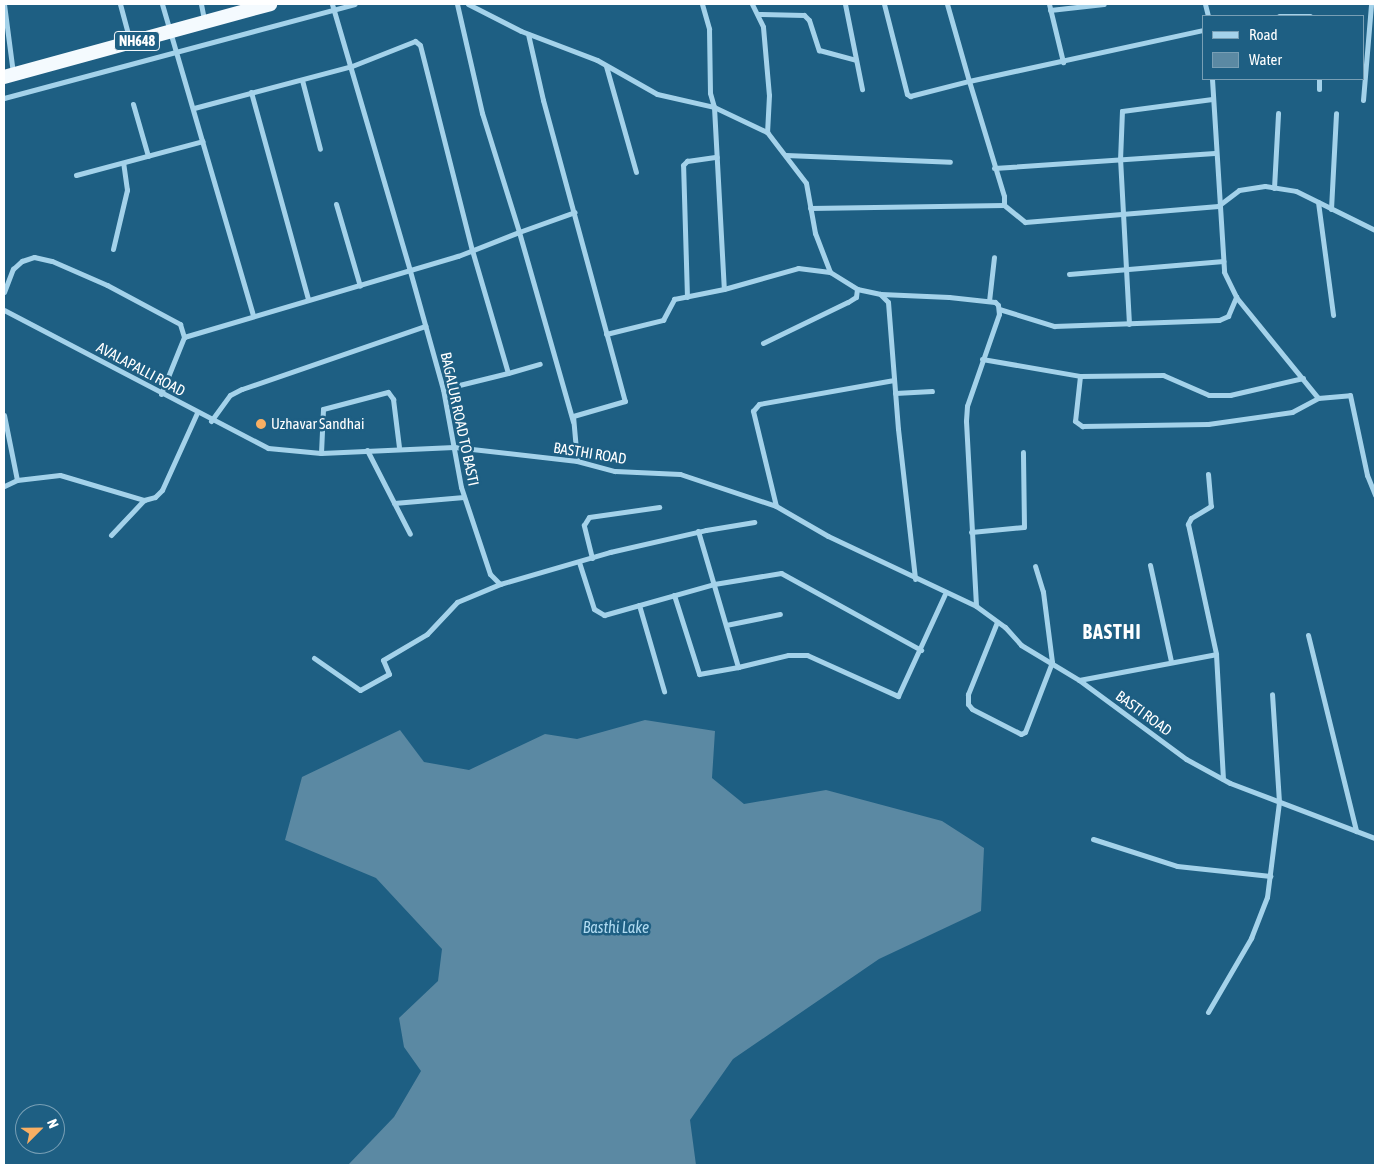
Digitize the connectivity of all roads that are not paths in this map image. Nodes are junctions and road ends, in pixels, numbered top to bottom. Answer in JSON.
{"nodes":[{"id":1,"x":4,"y":4,"type":"edge"},
{"id":2,"x":120,"y":4,"type":"edge"},
{"id":3,"x":162,"y":4,"type":"edge"},
{"id":4,"x":201,"y":4,"type":"edge"},
{"id":5,"x":266,"y":4,"type":"edge"},
{"id":6,"x":332,"y":4,"type":"edge"},
{"id":7,"x":355,"y":4,"type":"edge"},
{"id":8,"x":457,"y":4,"type":"edge"},
{"id":9,"x":468,"y":4,"type":"edge"},
{"id":10,"x":702,"y":4,"type":"edge"},
{"id":11,"x":752,"y":4,"type":"edge"},
{"id":12,"x":845,"y":4,"type":"edge"},
{"id":13,"x":884,"y":4,"type":"edge"},
{"id":14,"x":947,"y":4,"type":"edge"},
{"id":15,"x":1104,"y":4,"type":"edge"},
{"id":16,"x":1371,"y":4,"type":"edge"},
{"id":17,"x":1050,"y":7,"type":"edge"},
{"id":18,"x":334,"y":10,"type":"junction"},
{"id":19,"x":759,"y":14,"type":"junction"},
{"id":20,"x":1366,"y":21,"type":"edge"},
{"id":21,"x":204,"y":23,"type":"junction"},
{"id":22,"x":1202,"y":30,"type":"edge"},
{"id":23,"x":168,"y":32,"type":"junction"},
{"id":24,"x":528,"y":34,"type":"junction"},
{"id":25,"x":131,"y":43,"type":"junction"},
{"id":26,"x":176,"y":54,"type":"junction"},
{"id":27,"x":856,"y":60,"type":"junction"},
{"id":28,"x":1062,"y":62,"type":"junction"},
{"id":29,"x":352,"y":66,"type":"junction"},
{"id":30,"x":606,"y":66,"type":"junction"},
{"id":31,"x":1364,"y":74,"type":"edge"},
{"id":32,"x":8,"y":76,"type":"edge"},
{"id":33,"x":302,"y":80,"type":"junction"},
{"id":34,"x":1320,"y":80,"type":"edge"},
{"id":35,"x":1364,"y":80,"type":"edge"},
{"id":36,"x":969,"y":81,"type":"junction"},
{"id":37,"x":1212,"y":81,"type":"edge"},
{"id":38,"x":862,"y":89,"type":"dead end"},
{"id":39,"x":1319,"y":89,"type":"dead end"},
{"id":40,"x":251,"y":92,"type":"junction"},
{"id":41,"x":4,"y":98,"type":"edge"},
{"id":42,"x":1212,"y":99,"type":"junction"},
{"id":43,"x":1363,"y":100,"type":"dead end"},
{"id":44,"x":133,"y":104,"type":"dead end"},
{"id":45,"x":714,"y":107,"type":"junction"},
{"id":46,"x":194,"y":108,"type":"junction"},
{"id":47,"x":1278,"y":113,"type":"dead end"},
{"id":48,"x":1336,"y":113,"type":"dead end"},
{"id":49,"x":767,"y":132,"type":"junction"},
{"id":50,"x":203,"y":141,"type":"junction"},
{"id":51,"x":320,"y":149,"type":"dead end"},
{"id":52,"x":1214,"y":153,"type":"junction"},
{"id":53,"x":786,"y":155,"type":"junction"},
{"id":54,"x":148,"y":156,"type":"junction"},
{"id":55,"x":716,"y":157,"type":"junction"},
{"id":56,"x":1120,"y":160,"type":"junction"},
{"id":57,"x":950,"y":162,"type":"dead end"},
{"id":58,"x":123,"y":163,"type":"junction"},
{"id":59,"x":994,"y":168,"type":"junction"},
{"id":60,"x":636,"y":172,"type":"dead end"},
{"id":61,"x":76,"y":175,"type":"dead end"},
{"id":62,"x":1274,"y":188,"type":"junction"},
{"id":63,"x":1318,"y":202,"type":"junction"},
{"id":64,"x":336,"y":204,"type":"dead end"},
{"id":65,"x":1004,"y":205,"type":"junction"},
{"id":66,"x":1218,"y":206,"type":"junction"},
{"id":67,"x":810,"y":208,"type":"junction"},
{"id":68,"x":1331,"y":209,"type":"junction"},
{"id":69,"x":575,"y":212,"type":"junction"},
{"id":70,"x":1123,"y":215,"type":"junction"},
{"id":71,"x":1375,"y":230,"type":"edge"},
{"id":72,"x":519,"y":232,"type":"junction"},
{"id":73,"x":113,"y":249,"type":"dead end"},
{"id":74,"x":472,"y":250,"type":"junction"},
{"id":75,"x":994,"y":257,"type":"dead end"},
{"id":76,"x":1223,"y":261,"type":"junction"},
{"id":77,"x":410,"y":270,"type":"junction"},
{"id":78,"x":1127,"y":270,"type":"junction"},
{"id":79,"x":830,"y":272,"type":"junction"},
{"id":80,"x":1069,"y":274,"type":"dead end"},
{"id":81,"x":360,"y":286,"type":"junction"},
{"id":82,"x":724,"y":289,"type":"junction"},
{"id":83,"x":858,"y":289,"type":"junction"},
{"id":84,"x":4,"y":292,"type":"edge"},
{"id":85,"x":880,"y":294,"type":"junction"},
{"id":86,"x":687,"y":297,"type":"junction"},
{"id":87,"x":1236,"y":297,"type":"junction"},
{"id":88,"x":308,"y":299,"type":"junction"},
{"id":89,"x":989,"y":301,"type":"junction"},
{"id":90,"x":1000,"y":309,"type":"junction"},
{"id":91,"x":4,"y":310,"type":"edge"},
{"id":92,"x":253,"y":316,"type":"junction"},
{"id":93,"x":1333,"y":316,"type":"dead end"},
{"id":94,"x":1129,"y":324,"type":"junction"},
{"id":95,"x":425,"y":326,"type":"junction"},
{"id":96,"x":606,"y":334,"type":"junction"},
{"id":97,"x":184,"y":337,"type":"junction"},
{"id":98,"x":762,"y":343,"type":"dead end"},
{"id":99,"x":982,"y":359,"type":"junction"},
{"id":100,"x":540,"y":364,"type":"dead end"},
{"id":101,"x":508,"y":373,"type":"junction"},
{"id":102,"x":1080,"y":376,"type":"junction"},
{"id":103,"x":1303,"y":378,"type":"junction"},
{"id":104,"x":894,"y":380,"type":"junction"},
{"id":105,"x":442,"y":389,"type":"junction"},
{"id":106,"x":932,"y":391,"type":"dead end"},
{"id":107,"x":895,"y":393,"type":"junction"},
{"id":108,"x":161,"y":394,"type":"junction"},
{"id":109,"x":1318,"y":398,"type":"junction"},
{"id":110,"x":197,"y":413,"type":"junction"},
{"id":111,"x":4,"y":415,"type":"edge"},
{"id":112,"x":210,"y":421,"type":"junction"},
{"id":113,"x":573,"y":421,"type":"junction"},
{"id":114,"x":399,"y":447,"type":"junction"},
{"id":115,"x":454,"y":447,"type":"junction"},
{"id":116,"x":268,"y":448,"type":"joint"},
{"id":117,"x":367,"y":450,"type":"junction"},
{"id":118,"x":1023,"y":452,"type":"dead end"},
{"id":119,"x":321,"y":453,"type":"junction"},
{"id":120,"x":578,"y":462,"type":"junction"},
{"id":121,"x":1208,"y":474,"type":"dead end"},
{"id":122,"x":16,"y":480,"type":"junction"},
{"id":123,"x":4,"y":486,"type":"edge"},
{"id":124,"x":1375,"y":494,"type":"edge"},
{"id":125,"x":464,"y":497,"type":"junction"},
{"id":126,"x":144,"y":500,"type":"junction"},
{"id":127,"x":394,"y":503,"type":"junction"},
{"id":128,"x":776,"y":506,"type":"junction"},
{"id":129,"x":659,"y":507,"type":"dead end"},
{"id":130,"x":754,"y":522,"type":"dead end"},
{"id":131,"x":698,"y":531,"type":"junction"},
{"id":132,"x":971,"y":532,"type":"junction"},
{"id":133,"x":410,"y":534,"type":"dead end"},
{"id":134,"x":111,"y":535,"type":"dead end"},
{"id":135,"x":592,"y":558,"type":"junction"},
{"id":136,"x":579,"y":562,"type":"junction"},
{"id":137,"x":1150,"y":565,"type":"dead end"},
{"id":138,"x":1035,"y":566,"type":"dead end"},
{"id":139,"x":916,"y":579,"type":"junction"},
{"id":140,"x":500,"y":584,"type":"junction"},
{"id":141,"x":714,"y":584,"type":"junction"},
{"id":142,"x":945,"y":594,"type":"junction"},
{"id":143,"x":674,"y":596,"type":"junction"},
{"id":144,"x":639,"y":606,"type":"junction"},
{"id":145,"x":976,"y":606,"type":"junction"},
{"id":146,"x":780,"y":614,"type":"dead end"},
{"id":147,"x":998,"y":622,"type":"junction"},
{"id":148,"x":726,"y":625,"type":"junction"},
{"id":149,"x":1308,"y":635,"type":"dead end"},
{"id":150,"x":921,"y":650,"type":"junction"},
{"id":151,"x":1216,"y":654,"type":"junction"},
{"id":152,"x":314,"y":658,"type":"dead end"},
{"id":153,"x":1170,"y":661,"type":"junction"},
{"id":154,"x":1052,"y":662,"type":"junction"},
{"id":155,"x":738,"y":667,"type":"junction"},
{"id":156,"x":1079,"y":680,"type":"junction"},
{"id":157,"x":664,"y":691,"type":"dead end"},
{"id":158,"x":1272,"y":694,"type":"dead end"},
{"id":159,"x":1223,"y":779,"type":"junction"},
{"id":160,"x":1279,"y":802,"type":"junction"},
{"id":161,"x":1356,"y":831,"type":"junction"},
{"id":162,"x":1375,"y":838,"type":"edge"},
{"id":163,"x":1093,"y":839,"type":"dead end"},
{"id":164,"x":1270,"y":876,"type":"junction"},
{"id":165,"x":1208,"y":1012,"type":"dead end"}],
"edges":[{"from":1,"to":32,"type":"street"},
{"from":2,"to":25,"type":"street"},
{"from":3,"to":23,"type":"street"},
{"from":4,"to":21,"type":"street"},
{"from":5,"to":21,"type":"highway","number":"NH648"},
{"from":6,"to":18,"type":"street","name":"BAGALUR ROAD TO BASTI"},
{"from":7,"to":18,"type":"street"},
{"from":8,"to":72,"type":"street"},
{"from":9,"to":24,"type":"street"},
{"from":10,"to":45,"type":"street"},
{"from":11,"to":19,"type":"street"},
{"from":12,"to":27,"type":"street"},
{"from":13,"to":36,"type":"street"},
{"from":14,"to":36,"type":"street"},
{"from":15,"to":17,"type":"street"},
{"from":16,"to":20,"type":"street"},
{"from":17,"to":28,"type":"street"},
{"from":18,"to":26,"type":"street"},
{"from":18,"to":29,"type":"street","name":"BAGALUR ROAD TO BASTI"},
{"from":19,"to":27,"type":"street"},
{"from":19,"to":49,"type":"street"},
{"from":20,"to":31,"type":"street"},
{"from":21,"to":23,"type":"highway","number":"NH648"},
{"from":22,"to":28,"type":"street"},
{"from":23,"to":25,"type":"highway","number":"NH648"},
{"from":23,"to":26,"type":"street"},
{"from":24,"to":30,"type":"street"},
{"from":24,"to":69,"type":"street"},
{"from":25,"to":32,"type":"highway","number":"NH648"},
{"from":26,"to":41,"type":"street"},
{"from":26,"to":46,"type":"street"},
{"from":27,"to":38,"type":"street"},
{"from":28,"to":36,"type":"street"},
{"from":29,"to":33,"type":"street"},
{"from":29,"to":74,"type":"street"},
{"from":29,"to":77,"type":"street","name":"BAGALUR ROAD TO BASTI"},
{"from":30,"to":45,"type":"street"},
{"from":30,"to":60,"type":"street"},
{"from":33,"to":40,"type":"street"},
{"from":33,"to":51,"type":"street"},
{"from":34,"to":39,"type":"street"},
{"from":35,"to":43,"type":"street"},
{"from":36,"to":59,"type":"street"},
{"from":37,"to":42,"type":"street"},
{"from":40,"to":46,"type":"street"},
{"from":40,"to":88,"type":"street"},
{"from":42,"to":52,"type":"street"},
{"from":42,"to":56,"type":"street"},
{"from":44,"to":54,"type":"street"},
{"from":45,"to":49,"type":"street"},
{"from":45,"to":55,"type":"street"},
{"from":46,"to":50,"type":"street"},
{"from":47,"to":62,"type":"street"},
{"from":48,"to":68,"type":"street"},
{"from":49,"to":53,"type":"street"},
{"from":50,"to":54,"type":"street"},
{"from":50,"to":92,"type":"street"},
{"from":52,"to":56,"type":"street"},
{"from":52,"to":66,"type":"street"},
{"from":53,"to":57,"type":"street"},
{"from":53,"to":67,"type":"street"},
{"from":54,"to":58,"type":"street"},
{"from":55,"to":82,"type":"street"},
{"from":55,"to":86,"type":"street"},
{"from":56,"to":59,"type":"street"},
{"from":56,"to":70,"type":"street"},
{"from":58,"to":61,"type":"street"},
{"from":58,"to":73,"type":"street"},
{"from":59,"to":65,"type":"street"},
{"from":62,"to":63,"type":"street"},
{"from":62,"to":66,"type":"street"},
{"from":63,"to":68,"type":"street"},
{"from":63,"to":93,"type":"street"},
{"from":64,"to":81,"type":"street"},
{"from":65,"to":67,"type":"street"},
{"from":65,"to":70,"type":"street"},
{"from":66,"to":70,"type":"street"},
{"from":66,"to":76,"type":"street"},
{"from":67,"to":79,"type":"street"},
{"from":68,"to":71,"type":"street"},
{"from":69,"to":72,"type":"street"},
{"from":69,"to":96,"type":"street"},
{"from":70,"to":78,"type":"street"},
{"from":72,"to":74,"type":"street"},
{"from":72,"to":113,"type":"street"},
{"from":74,"to":77,"type":"street"},
{"from":74,"to":101,"type":"street"},
{"from":75,"to":89,"type":"street"},
{"from":76,"to":78,"type":"street"},
{"from":76,"to":87,"type":"street"},
{"from":77,"to":81,"type":"street"},
{"from":77,"to":95,"type":"street","name":"BAGALUR ROAD TO BASTI"},
{"from":78,"to":80,"type":"street"},
{"from":78,"to":94,"type":"street"},
{"from":79,"to":82,"type":"street"},
{"from":79,"to":83,"type":"street"},
{"from":81,"to":88,"type":"street"},
{"from":82,"to":86,"type":"street"},
{"from":83,"to":85,"type":"street"},
{"from":83,"to":98,"type":"street"},
{"from":84,"to":97,"type":"street"},
{"from":85,"to":89,"type":"street"},
{"from":85,"to":104,"type":"street"},
{"from":86,"to":96,"type":"street"},
{"from":87,"to":94,"type":"street"},
{"from":87,"to":103,"type":"street"},
{"from":88,"to":92,"type":"street"},
{"from":89,"to":90,"type":"street"},
{"from":90,"to":94,"type":"street"},
{"from":90,"to":99,"type":"street"},
{"from":91,"to":108,"type":"street","name":"AVALAPALLI ROAD"},
{"from":92,"to":97,"type":"street"},
{"from":95,"to":105,"type":"street","name":"BAGALUR ROAD TO BASTI"},
{"from":95,"to":112,"type":"street"},
{"from":96,"to":113,"type":"street"},
{"from":97,"to":108,"type":"street"},
{"from":99,"to":102,"type":"street"},
{"from":99,"to":132,"type":"street"},
{"from":100,"to":101,"type":"street"},
{"from":101,"to":105,"type":"street"},
{"from":102,"to":103,"type":"street"},
{"from":102,"to":109,"type":"street"},
{"from":103,"to":109,"type":"street"},
{"from":104,"to":107,"type":"street"},
{"from":104,"to":128,"type":"street"},
{"from":105,"to":115,"type":"street","name":"BAGALUR ROAD TO BASTI"},
{"from":106,"to":107,"type":"street"},
{"from":107,"to":139,"type":"street"},
{"from":108,"to":110,"type":"street","name":"AVALAPALLI ROAD"},
{"from":109,"to":124,"type":"street"},
{"from":110,"to":112,"type":"street","name":"AVALAPALLI ROAD"},
{"from":110,"to":126,"type":"street"},
{"from":111,"to":122,"type":"street"},
{"from":112,"to":116,"type":"street","name":"AVALAPALLI ROAD"},
{"from":113,"to":120,"type":"street"},
{"from":114,"to":115,"type":"street","name":"BASTHI ROAD"},
{"from":114,"to":117,"type":"street","name":"BASTHI ROAD"},
{"from":114,"to":119,"type":"street"},
{"from":115,"to":120,"type":"street","name":"BASTHI ROAD"},
{"from":115,"to":125,"type":"street","name":"BAGALUR ROAD TO BASTI"},
{"from":116,"to":119,"type":"street","name":"BASTHI ROAD"},
{"from":117,"to":119,"type":"street","name":"BASTHI ROAD"},
{"from":117,"to":127,"type":"street"},
{"from":118,"to":132,"type":"street"},
{"from":120,"to":128,"type":"street","name":"BASTHI ROAD"},
{"from":121,"to":151,"type":"street"},
{"from":122,"to":123,"type":"street"},
{"from":122,"to":126,"type":"street"},
{"from":125,"to":127,"type":"street"},
{"from":125,"to":140,"type":"street","name":"BAGALUR ROAD TO BASTI"},
{"from":126,"to":134,"type":"street"},
{"from":127,"to":133,"type":"street"},
{"from":128,"to":139,"type":"street","name":"BASTHI ROAD"},
{"from":129,"to":135,"type":"street"},
{"from":130,"to":131,"type":"street"},
{"from":131,"to":135,"type":"street"},
{"from":131,"to":141,"type":"street"},
{"from":132,"to":145,"type":"street"},
{"from":135,"to":136,"type":"street"},
{"from":136,"to":140,"type":"street"},
{"from":136,"to":144,"type":"street"},
{"from":137,"to":153,"type":"street"},
{"from":138,"to":154,"type":"street"},
{"from":139,"to":142,"type":"street","name":"BASTI ROAD"},
{"from":140,"to":152,"type":"street"},
{"from":141,"to":143,"type":"street"},
{"from":141,"to":148,"type":"street"},
{"from":141,"to":150,"type":"street"},
{"from":142,"to":145,"type":"street","name":"BASTI ROAD"},
{"from":142,"to":150,"type":"street"},
{"from":143,"to":144,"type":"street"},
{"from":143,"to":155,"type":"street"},
{"from":144,"to":157,"type":"street"},
{"from":145,"to":147,"type":"street","name":"BASTI ROAD"},
{"from":146,"to":148,"type":"street"},
{"from":147,"to":154,"type":"street","name":"BASTI ROAD"},
{"from":147,"to":154,"type":"street"},
{"from":148,"to":155,"type":"street"},
{"from":149,"to":161,"type":"street"},
{"from":150,"to":155,"type":"street"},
{"from":151,"to":153,"type":"street"},
{"from":151,"to":159,"type":"street"},
{"from":153,"to":156,"type":"street"},
{"from":154,"to":156,"type":"street","name":"BASTI ROAD"},
{"from":156,"to":159,"type":"street","name":"BASTI ROAD"},
{"from":158,"to":160,"type":"street"},
{"from":159,"to":160,"type":"street","name":"BASTI ROAD"},
{"from":160,"to":161,"type":"street","name":"BASTI ROAD"},
{"from":160,"to":164,"type":"street"},
{"from":161,"to":162,"type":"street","name":"BASTI ROAD"},
{"from":163,"to":164,"type":"street"},
{"from":164,"to":165,"type":"street"}]}
